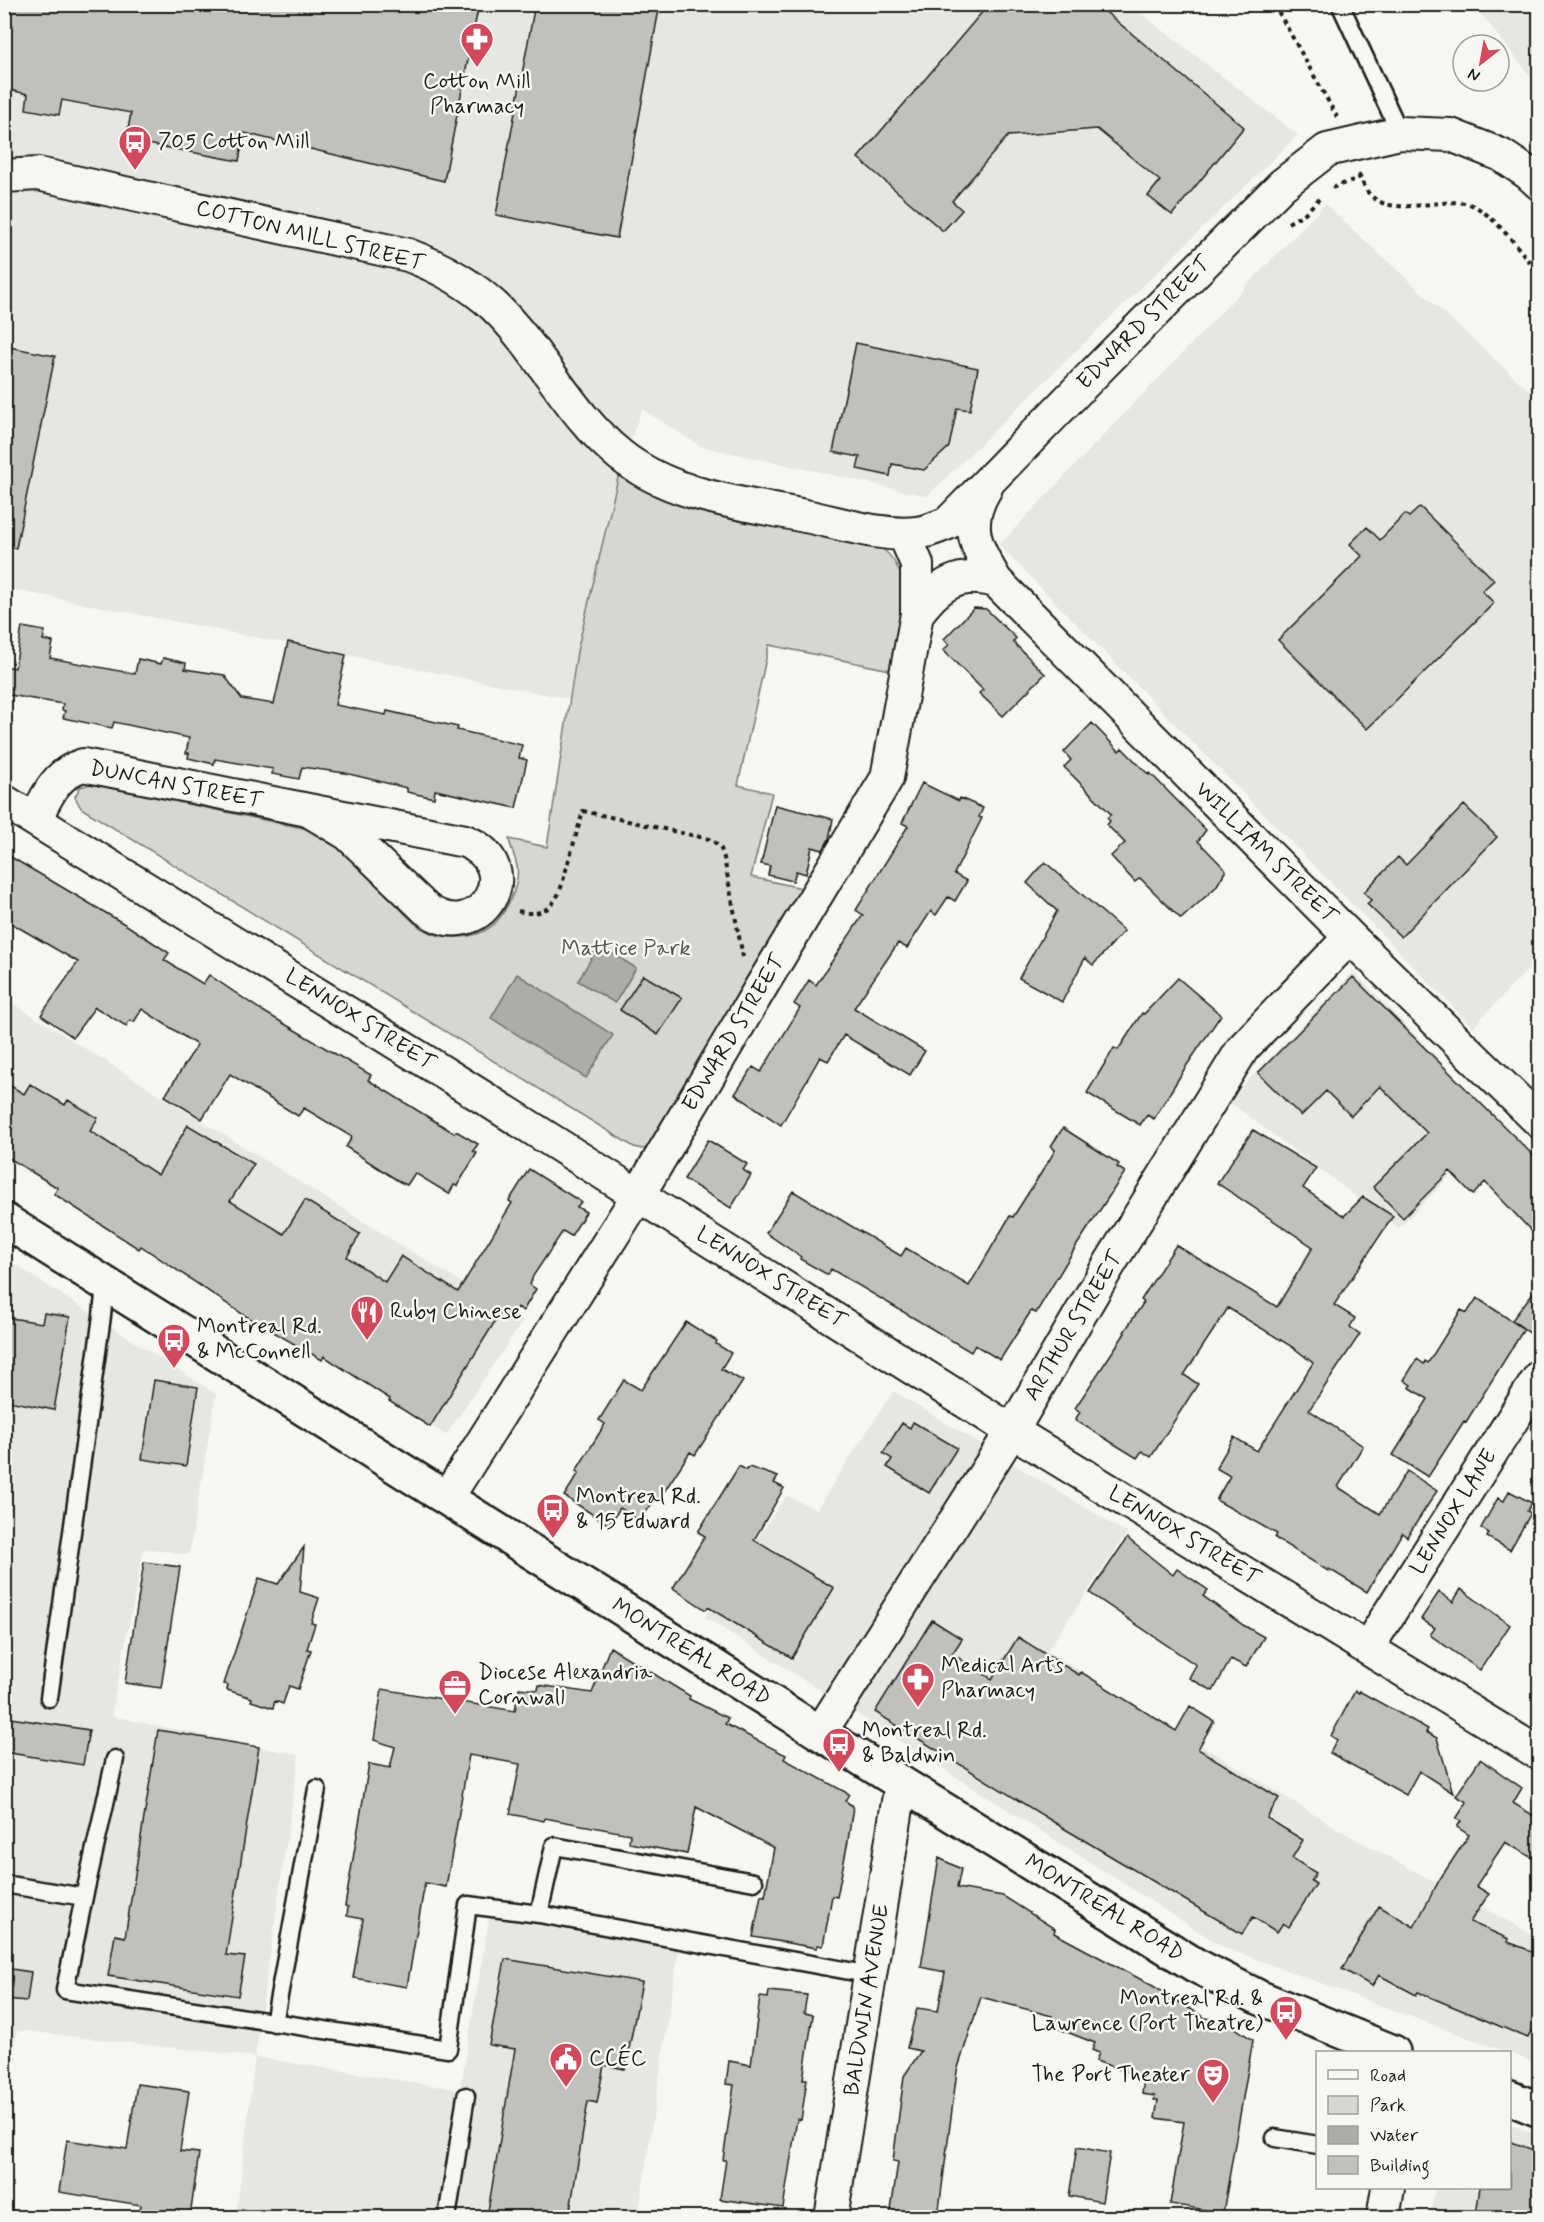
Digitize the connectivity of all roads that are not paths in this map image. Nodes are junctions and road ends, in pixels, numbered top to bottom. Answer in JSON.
{"nodes":[{"id":1,"x":1340,"y":4,"type":"edge"},
{"id":2,"x":1400,"y":133,"type":"junction"},
{"id":3,"x":4,"y":176,"type":"edge"},
{"id":4,"x":1539,"y":184,"type":"edge"},
{"id":5,"x":992,"y":480,"type":"junction"},
{"id":6,"x":952,"y":519,"type":"joint"},
{"id":7,"x":904,"y":534,"type":"junction"},
{"id":8,"x":996,"y":581,"type":"junction"},
{"id":9,"x":917,"y":614,"type":"junction"},
{"id":10,"x":4,"y":801,"type":"edge"},
{"id":11,"x":308,"y":810,"type":"junction"},
{"id":12,"x":35,"y":820,"type":"junction"},
{"id":13,"x":1350,"y":937,"type":"junction"},
{"id":14,"x":1539,"y":1122,"type":"edge"},
{"id":15,"x":639,"y":1194,"type":"junction"},
{"id":16,"x":4,"y":1220,"type":"edge"},
{"id":17,"x":105,"y":1284,"type":"junction"},
{"id":18,"x":1539,"y":1376,"type":"edge"},
{"id":19,"x":1012,"y":1431,"type":"junction"},
{"id":20,"x":447,"y":1498,"type":"junction"},
{"id":21,"x":1368,"y":1647,"type":"junction"},
{"id":22,"x":49,"y":1698,"type":"dead end"},
{"id":23,"x":820,"y":1733,"type":"junction"},
{"id":24,"x":1539,"y":1754,"type":"edge"},
{"id":25,"x":115,"y":1759,"type":"dead end"},
{"id":26,"x":902,"y":1783,"type":"junction"},
{"id":27,"x":317,"y":1789,"type":"dead end"},
{"id":28,"x":754,"y":1882,"type":"dead end"},
{"id":29,"x":4,"y":1884,"type":"edge"},
{"id":30,"x":84,"y":1897,"type":"junction"},
{"id":31,"x":539,"y":1914,"type":"junction"},
{"id":32,"x":871,"y":1975,"type":"junction"},
{"id":33,"x":274,"y":2023,"type":"junction"},
{"id":34,"x":1392,"y":2051,"type":"edge"},
{"id":35,"x":466,"y":2096,"type":"dead end"},
{"id":36,"x":1511,"y":2099,"type":"edge"},
{"id":37,"x":1539,"y":2110,"type":"edge"},
{"id":38,"x":1275,"y":2138,"type":"dead end"},
{"id":39,"x":1316,"y":2145,"type":"edge"},
{"id":40,"x":1388,"y":2189,"type":"edge"},
{"id":41,"x":447,"y":2217,"type":"edge"},
{"id":42,"x":831,"y":2217,"type":"edge"},
{"id":43,"x":1383,"y":2217,"type":"edge"}],
"edges":[{"from":1,"to":2,"type":"lane"},
{"from":2,"to":4,"type":"street","name":"EDWARD STREET"},
{"from":2,"to":5,"type":"street","name":"EDWARD STREET"},
{"from":3,"to":7,"type":"street","name":"COTTON MILL STREET"},
{"from":5,"to":6,"type":"street","name":"EDWARD STREET"},
{"from":5,"to":8,"type":"street","name":"WILLIAM STREET"},
{"from":6,"to":7,"type":"street","name":"COTTON MILL STREET"},
{"from":7,"to":9,"type":"street","name":"EDWARD STREET"},
{"from":8,"to":9,"type":"street"},
{"from":8,"to":13,"type":"street","name":"WILLIAM STREET"},
{"from":9,"to":15,"type":"street","name":"EDWARD STREET"},
{"from":10,"to":12,"type":"street","name":"LENNOX STREET"},
{"from":11,"to":11,"type":"street","name":"DUNCAN STREET"},
{"from":11,"to":12,"type":"street","name":"DUNCAN STREET"},
{"from":12,"to":15,"type":"street","name":"LENNOX STREET"},
{"from":13,"to":14,"type":"street","name":"WILLIAM STREET"},
{"from":13,"to":19,"type":"street","name":"ARTHUR STREET"},
{"from":15,"to":19,"type":"street","name":"LENNOX STREET"},
{"from":15,"to":20,"type":"street","name":"EDWARD STREET"},
{"from":16,"to":17,"type":"main road","name":"MONTREAL ROAD"},
{"from":17,"to":20,"type":"main road","name":"MONTREAL ROAD"},
{"from":17,"to":22,"type":"lane"},
{"from":18,"to":21,"type":"street","name":"LENNOX LANE"},
{"from":19,"to":21,"type":"street","name":"LENNOX STREET"},
{"from":19,"to":23,"type":"street","name":"ARTHUR STREET"},
{"from":20,"to":23,"type":"main road","name":"MONTREAL ROAD"},
{"from":21,"to":24,"type":"street","name":"LENNOX STREET"},
{"from":23,"to":26,"type":"main road","name":"MONTREAL ROAD"},
{"from":25,"to":30,"type":"lane"},
{"from":26,"to":32,"type":"street","name":"BALDWIN AVENUE"},
{"from":26,"to":34,"type":"main road","name":"MONTREAL ROAD"},
{"from":27,"to":33,"type":"lane"},
{"from":28,"to":31,"type":"lane"},
{"from":29,"to":30,"type":"lane"},
{"from":30,"to":33,"type":"lane"},
{"from":31,"to":32,"type":"lane"},
{"from":31,"to":33,"type":"lane"},
{"from":32,"to":42,"type":"street","name":"BALDWIN AVENUE"},
{"from":35,"to":41,"type":"lane"},
{"from":36,"to":37,"type":"main road"},
{"from":38,"to":39,"type":"lane"},
{"from":40,"to":43,"type":"street"}]}
